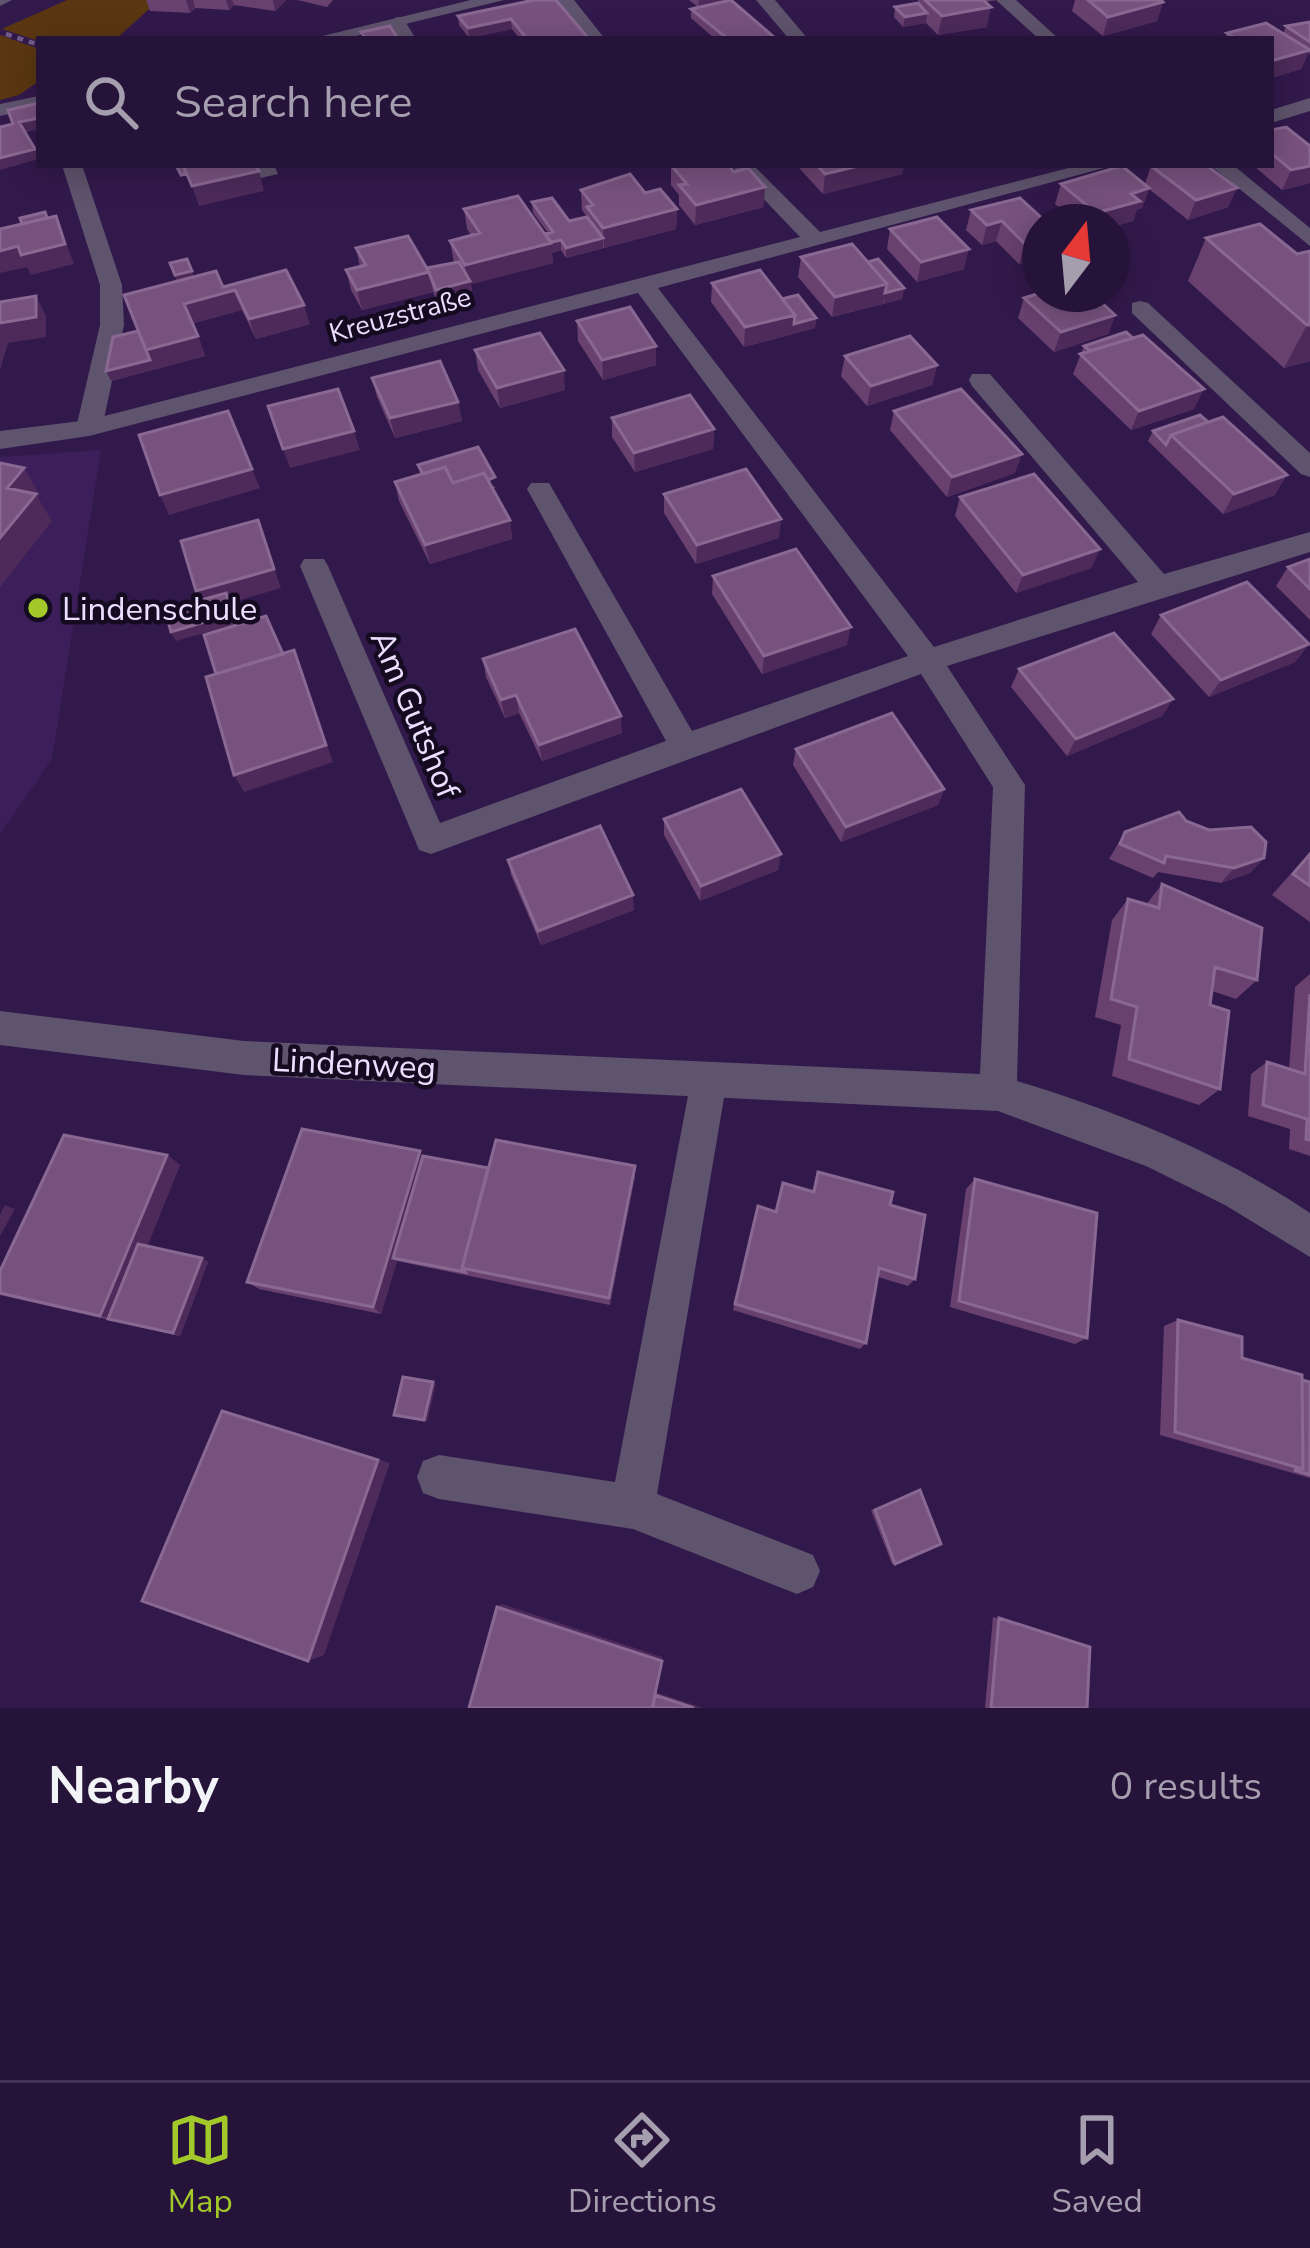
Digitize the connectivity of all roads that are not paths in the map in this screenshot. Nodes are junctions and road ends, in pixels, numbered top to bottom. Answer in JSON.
{"nodes":[{"id":1,"x":565,"y":0,"type":"edge"},
{"id":2,"x":766,"y":0,"type":"edge"},
{"id":3,"x":1005,"y":0,"type":"edge"},
{"id":4,"x":483,"y":1,"type":"edge"},
{"id":5,"x":402,"y":30,"type":"edge"},
{"id":6,"x":347,"y":36,"type":"edge"},
{"id":7,"x":594,"y":36,"type":"edge"},
{"id":8,"x":796,"y":36,"type":"edge"},
{"id":9,"x":1047,"y":36,"type":"edge"},
{"id":10,"x":36,"y":102,"type":"edge"},
{"id":11,"x":1310,"y":104,"type":"edge"},
{"id":12,"x":0,"y":110,"type":"edge"},
{"id":13,"x":1274,"y":116,"type":"edge"},
{"id":14,"x":73,"y":168,"type":"edge"},
{"id":15,"x":744,"y":168,"type":"edge"},
{"id":16,"x":1093,"y":168,"type":"edge"},
{"id":17,"x":1224,"y":168,"type":"edge"},
{"id":18,"x":814,"y":238,"type":"junction"},
{"id":19,"x":1310,"y":239,"type":"edge"},
{"id":20,"x":642,"y":283,"type":"junction"},
{"id":21,"x":1140,"y":308,"type":"dead end"},
{"id":22,"x":981,"y":380,"type":"dead end"},
{"id":23,"x":89,"y":428,"type":"junction"},
{"id":24,"x":0,"y":440,"type":"edge"},
{"id":25,"x":1310,"y":468,"type":"edge"},
{"id":26,"x":540,"y":489,"type":"dead end"},
{"id":27,"x":1310,"y":542,"type":"edge"},
{"id":28,"x":314,"y":566,"type":"dead end"},
{"id":29,"x":1156,"y":584,"type":"junction"},
{"id":30,"x":928,"y":661,"type":"junction"},
{"id":31,"x":685,"y":747,"type":"junction"},
{"id":32,"x":0,"y":1028,"type":"edge"},
{"id":33,"x":710,"y":1080,"type":"junction"},
{"id":34,"x":998,"y":1093,"type":"junction"},
{"id":35,"x":1310,"y":1238,"type":"edge"},
{"id":36,"x":439,"y":1477,"type":"dead end"},
{"id":37,"x":633,"y":1507,"type":"junction"},
{"id":38,"x":797,"y":1571,"type":"dead end"}],
"edges":[{"from":1,"to":7,"type":"street"},
{"from":2,"to":8,"type":"street"},
{"from":3,"to":9,"type":"street"},
{"from":4,"to":5,"type":"street"},
{"from":5,"to":6,"type":"street"},
{"from":10,"to":12,"type":"street"},
{"from":11,"to":13,"type":"street"},
{"from":14,"to":23,"type":"street"},
{"from":15,"to":18,"type":"street"},
{"from":16,"to":18,"type":"street","name":"Kreuzstraße"},
{"from":17,"to":19,"type":"street"},
{"from":18,"to":20,"type":"street","name":"Kreuzstraße"},
{"from":20,"to":23,"type":"street","name":"Kreuzstraße"},
{"from":20,"to":30,"type":"street"},
{"from":21,"to":25,"type":"street"},
{"from":22,"to":29,"type":"street"},
{"from":23,"to":24,"type":"street","name":"Kreuzstraße"},
{"from":26,"to":31,"type":"street"},
{"from":27,"to":29,"type":"street","name":"Am Gutshof"},
{"from":28,"to":31,"type":"street","name":"Am Gutshof"},
{"from":29,"to":30,"type":"street","name":"Am Gutshof"},
{"from":30,"to":31,"type":"street","name":"Am Gutshof"},
{"from":30,"to":34,"type":"street"},
{"from":32,"to":33,"type":"street","name":"Lindenweg"},
{"from":33,"to":34,"type":"street","name":"Lindenweg"},
{"from":33,"to":37,"type":"street"},
{"from":34,"to":35,"type":"street","name":"Lindenweg"},
{"from":36,"to":37,"type":"street"},
{"from":37,"to":38,"type":"street"}]}
